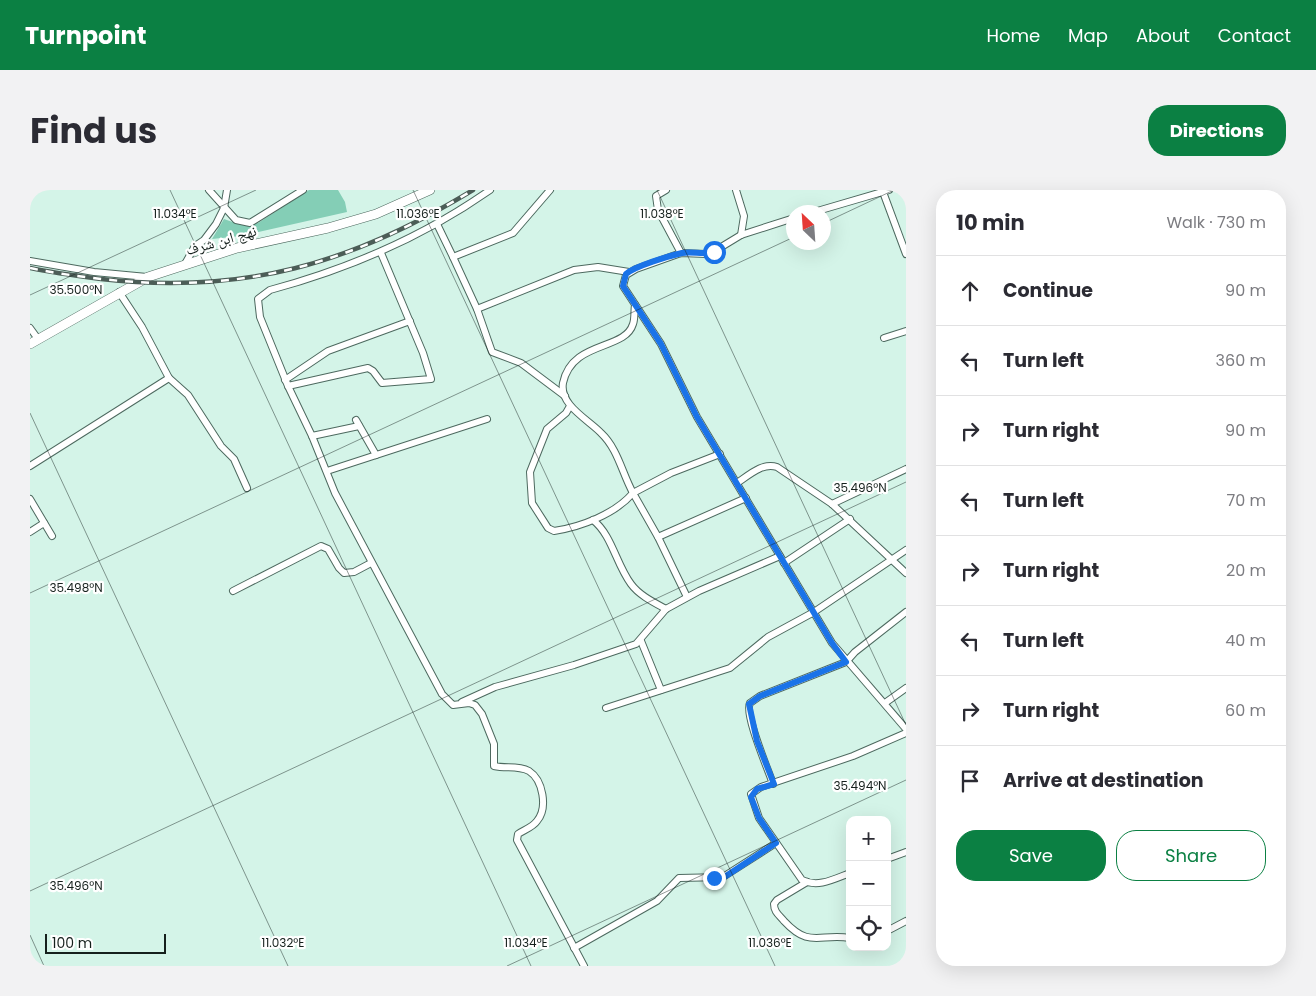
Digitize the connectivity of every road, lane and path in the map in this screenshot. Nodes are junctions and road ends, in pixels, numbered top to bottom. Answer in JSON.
{"nodes":[{"id":1,"x":210,"y":190,"type":"edge"},
{"id":2,"x":227,"y":190,"type":"edge"},
{"id":3,"x":304,"y":190,"type":"edge"},
{"id":4,"x":430,"y":190,"type":"edge"},
{"id":5,"x":490,"y":190,"type":"edge"},
{"id":6,"x":550,"y":190,"type":"edge"},
{"id":7,"x":666,"y":190,"type":"edge"},
{"id":8,"x":736,"y":190,"type":"edge"},
{"id":9,"x":886,"y":191,"type":"edge"},
{"id":10,"x":831,"y":207,"type":"edge"},
{"id":11,"x":224,"y":208,"type":"junction"},
{"id":12,"x":786,"y":220,"type":"edge"},
{"id":13,"x":437,"y":224,"type":"junction"},
{"id":14,"x":741,"y":234,"type":"junction"},
{"id":15,"x":381,"y":253,"type":"junction"},
{"id":16,"x":681,"y":253,"type":"junction"},
{"id":17,"x":906,"y":254,"type":"edge"},
{"id":18,"x":453,"y":256,"type":"junction"},
{"id":19,"x":30,"y":261,"type":"edge"},
{"id":20,"x":186,"y":264,"type":"junction"},
{"id":21,"x":629,"y":272,"type":"junction"},
{"id":22,"x":148,"y":277,"type":"junction"},
{"id":23,"x":119,"y":292,"type":"junction"},
{"id":24,"x":635,"y":305,"type":"junction"},
{"id":25,"x":477,"y":309,"type":"junction"},
{"id":26,"x":410,"y":321,"type":"junction"},
{"id":27,"x":30,"y":328,"type":"edge"},
{"id":28,"x":906,"y":330,"type":"edge"},
{"id":29,"x":884,"y":338,"type":"dead end"},
{"id":30,"x":34,"y":342,"type":"edge"},
{"id":31,"x":169,"y":378,"type":"junction"},
{"id":32,"x":285,"y":380,"type":"junction"},
{"id":33,"x":288,"y":386,"type":"junction"},
{"id":34,"x":565,"y":396,"type":"junction"},
{"id":35,"x":570,"y":406,"type":"junction"},
{"id":36,"x":487,"y":419,"type":"dead end"},
{"id":37,"x":312,"y":436,"type":"junction"},
{"id":38,"x":720,"y":454,"type":"junction"},
{"id":39,"x":376,"y":456,"type":"junction"},
{"id":40,"x":30,"y":465,"type":"edge"},
{"id":41,"x":906,"y":469,"type":"edge"},
{"id":42,"x":327,"y":471,"type":"junction"},
{"id":43,"x":737,"y":482,"type":"junction"},
{"id":44,"x":247,"y":488,"type":"dead end"},
{"id":45,"x":634,"y":493,"type":"junction"},
{"id":46,"x":746,"y":498,"type":"junction"},
{"id":47,"x":30,"y":499,"type":"edge"},
{"id":48,"x":832,"y":504,"type":"junction"},
{"id":49,"x":593,"y":520,"type":"junction"},
{"id":50,"x":850,"y":520,"type":"junction"},
{"id":51,"x":44,"y":523,"type":"junction"},
{"id":52,"x":30,"y":532,"type":"edge"},
{"id":53,"x":52,"y":536,"type":"dead end"},
{"id":54,"x":658,"y":537,"type":"junction"},
{"id":55,"x":906,"y":550,"type":"edge"},
{"id":56,"x":780,"y":556,"type":"junction"},
{"id":57,"x":893,"y":559,"type":"junction"},
{"id":58,"x":371,"y":563,"type":"junction"},
{"id":59,"x":784,"y":563,"type":"junction"},
{"id":60,"x":906,"y":573,"type":"edge"},
{"id":61,"x":233,"y":591,"type":"dead end"},
{"id":62,"x":687,"y":597,"type":"junction"},
{"id":63,"x":666,"y":609,"type":"junction"},
{"id":64,"x":814,"y":612,"type":"junction"},
{"id":65,"x":906,"y":612,"type":"edge"},
{"id":66,"x":641,"y":641,"type":"junction"},
{"id":67,"x":846,"y":662,"type":"junction"},
{"id":68,"x":906,"y":688,"type":"edge"},
{"id":69,"x":661,"y":690,"type":"junction"},
{"id":70,"x":459,"y":703,"type":"junction"},
{"id":71,"x":885,"y":703,"type":"junction"},
{"id":72,"x":606,"y":708,"type":"dead end"},
{"id":73,"x":906,"y":729,"type":"edge"},
{"id":74,"x":906,"y":733,"type":"edge"},
{"id":75,"x":774,"y":784,"type":"junction"},
{"id":76,"x":776,"y":843,"type":"junction"},
{"id":77,"x":906,"y":852,"type":"edge"},
{"id":78,"x":891,"y":858,"type":"edge"},
{"id":79,"x":846,"y":874,"type":"edge"},
{"id":80,"x":807,"y":882,"type":"junction"},
{"id":81,"x":906,"y":921,"type":"edge"},
{"id":82,"x":891,"y":929,"type":"edge"},
{"id":83,"x":846,"y":938,"type":"edge"},
{"id":84,"x":574,"y":948,"type":"junction"},
{"id":85,"x":584,"y":966,"type":"edge"}],
"edges":[{"from":1,"to":11,"type":"street"},
{"from":2,"to":11,"type":"street"},
{"from":3,"to":11,"type":"street"},
{"from":4,"to":20,"type":"main road","name":"نهج ابن شرف"},
{"from":5,"to":13,"type":"street"},
{"from":6,"to":18,"type":"street"},
{"from":7,"to":16,"type":"street"},
{"from":8,"to":14,"type":"street"},
{"from":9,"to":10,"type":"street"},
{"from":9,"to":17,"type":"street"},
{"from":11,"to":20,"type":"street"},
{"from":12,"to":14,"type":"street"},
{"from":13,"to":15,"type":"street"},
{"from":13,"to":18,"type":"street"},
{"from":14,"to":16,"type":"street"},
{"from":15,"to":26,"type":"street"},
{"from":15,"to":32,"type":"street"},
{"from":16,"to":21,"type":"street"},
{"from":18,"to":25,"type":"street"},
{"from":19,"to":22,"type":"street"},
{"from":20,"to":22,"type":"main road","name":"نهج ابن شرف"},
{"from":21,"to":24,"type":"street"},
{"from":21,"to":25,"type":"street"},
{"from":22,"to":23,"type":"main road","name":"نهج ابن شرف"},
{"from":23,"to":30,"type":"main road","name":"نهج ابن شرف"},
{"from":23,"to":31,"type":"street"},
{"from":24,"to":34,"type":"street"},
{"from":24,"to":38,"type":"street"},
{"from":25,"to":34,"type":"street"},
{"from":26,"to":32,"type":"street"},
{"from":26,"to":33,"type":"street"},
{"from":27,"to":30,"type":"street"},
{"from":28,"to":29,"type":"street"},
{"from":31,"to":40,"type":"street"},
{"from":31,"to":44,"type":"street"},
{"from":32,"to":33,"type":"street"},
{"from":33,"to":37,"type":"street"},
{"from":34,"to":35,"type":"street"},
{"from":35,"to":45,"type":"street"},
{"from":35,"to":49,"type":"street"},
{"from":36,"to":39,"type":"street"},
{"from":37,"to":39,"type":"street"},
{"from":37,"to":42,"type":"street"},
{"from":38,"to":43,"type":"street"},
{"from":38,"to":45,"type":"street"},
{"from":39,"to":42,"type":"street"},
{"from":41,"to":48,"type":"street"},
{"from":42,"to":58,"type":"street"},
{"from":43,"to":46,"type":"street"},
{"from":43,"to":48,"type":"street"},
{"from":45,"to":49,"type":"street"},
{"from":45,"to":54,"type":"street"},
{"from":46,"to":54,"type":"street"},
{"from":46,"to":56,"type":"street"},
{"from":47,"to":51,"type":"street"},
{"from":48,"to":50,"type":"street"},
{"from":49,"to":63,"type":"street"},
{"from":50,"to":57,"type":"street"},
{"from":50,"to":59,"type":"street"},
{"from":51,"to":52,"type":"street"},
{"from":51,"to":53,"type":"street"},
{"from":54,"to":62,"type":"street"},
{"from":55,"to":57,"type":"street"},
{"from":56,"to":59,"type":"street"},
{"from":56,"to":62,"type":"street"},
{"from":57,"to":60,"type":"street"},
{"from":57,"to":64,"type":"street"},
{"from":58,"to":61,"type":"street"},
{"from":58,"to":70,"type":"street"},
{"from":59,"to":64,"type":"street"},
{"from":62,"to":63,"type":"street"},
{"from":63,"to":66,"type":"street"},
{"from":64,"to":67,"type":"street"},
{"from":64,"to":69,"type":"street"},
{"from":65,"to":67,"type":"street"},
{"from":66,"to":69,"type":"street"},
{"from":66,"to":70,"type":"street"},
{"from":67,"to":71,"type":"street"},
{"from":67,"to":75,"type":"street"},
{"from":68,"to":71,"type":"street"},
{"from":69,"to":72,"type":"street"},
{"from":70,"to":84,"type":"street"},
{"from":71,"to":73,"type":"street"},
{"from":74,"to":75,"type":"street"},
{"from":75,"to":76,"type":"street"},
{"from":76,"to":80,"type":"street"},
{"from":76,"to":84,"type":"street"},
{"from":77,"to":78,"type":"street"},
{"from":79,"to":80,"type":"street"},
{"from":80,"to":83,"type":"street"},
{"from":81,"to":82,"type":"street"},
{"from":84,"to":85,"type":"street"}]}
